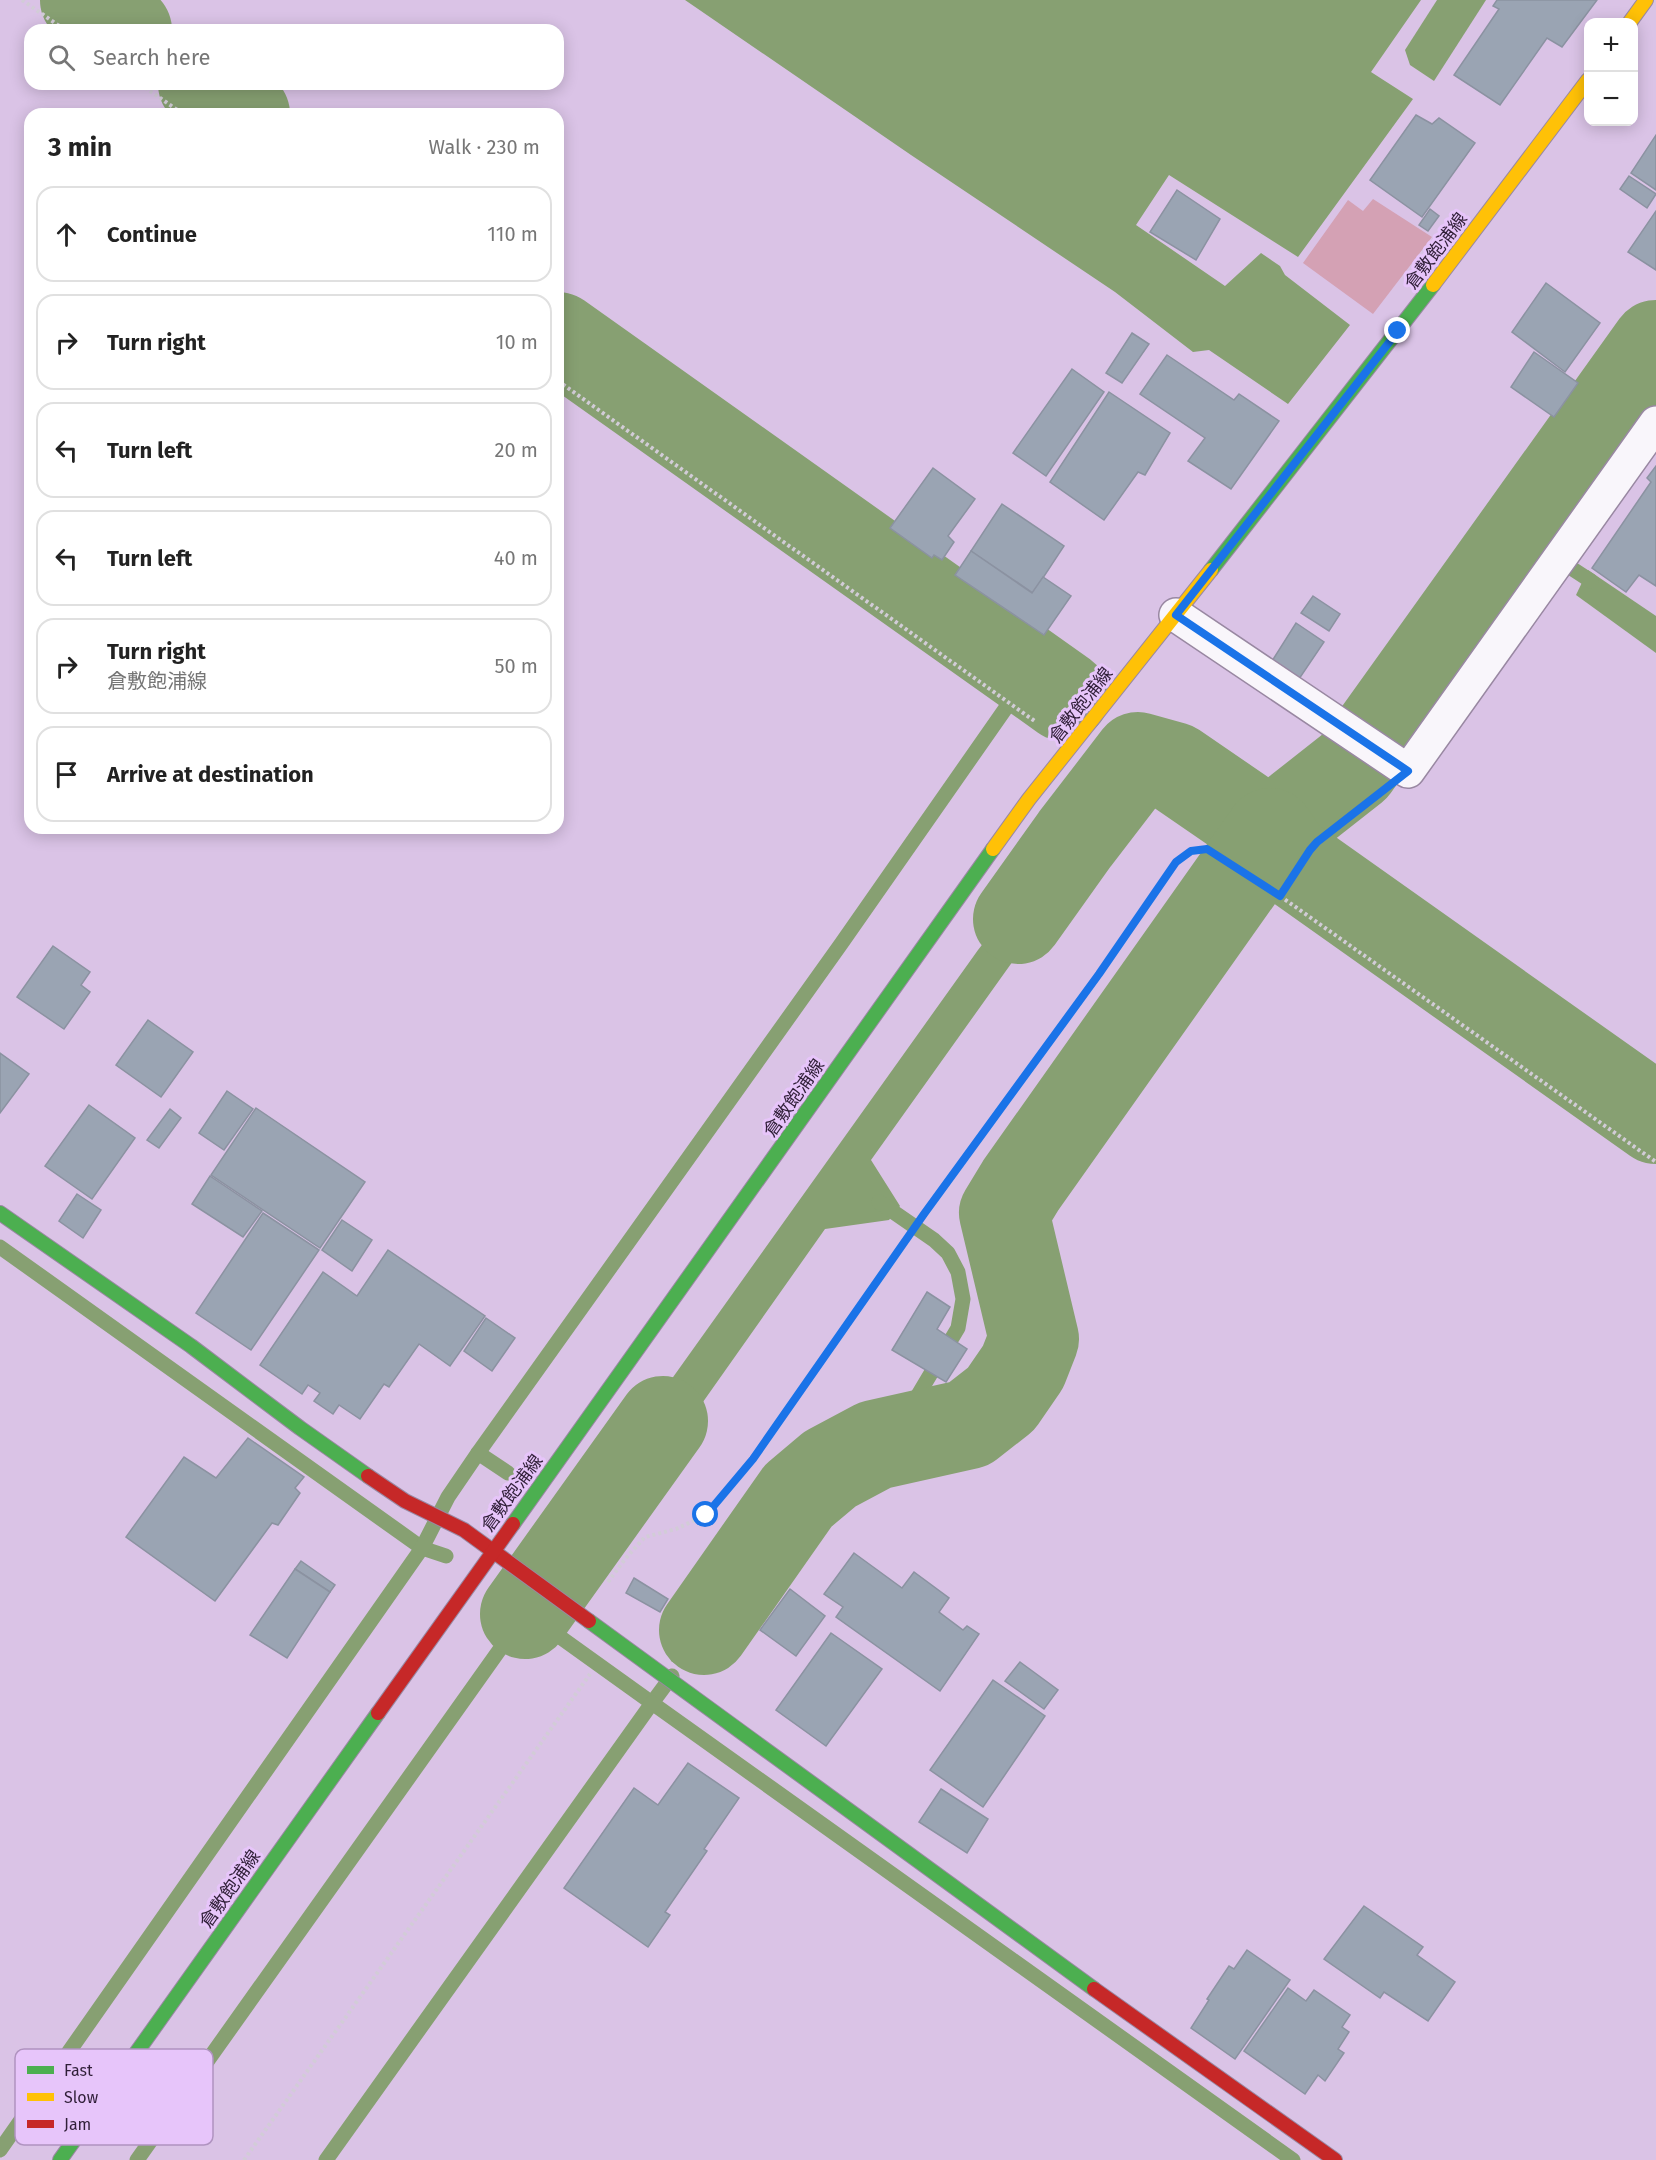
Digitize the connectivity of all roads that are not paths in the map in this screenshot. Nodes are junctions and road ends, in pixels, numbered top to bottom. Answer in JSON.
{"nodes":[{"id":1,"x":1646,"y":0,"type":"edge"},
{"id":2,"x":1633,"y":18,"type":"edge"},
{"id":3,"x":1584,"y":85,"type":"edge"},
{"id":4,"x":1656,"y":423,"type":"edge"},
{"id":5,"x":1176,"y":615,"type":"junction"},
{"id":6,"x":0,"y":1213,"type":"edge"},
{"id":7,"x":492,"y":1552,"type":"junction"},
{"id":8,"x":139,"y":2049,"type":"edge"},
{"id":9,"x":71,"y":2145,"type":"edge"},
{"id":10,"x":60,"y":2160,"type":"edge"},
{"id":11,"x":1335,"y":2160,"type":"edge"}],
"edges":[{"from":1,"to":2,"type":"main road"},
{"from":3,"to":5,"type":"main road","name":"倉敷飽浦線"},
{"from":4,"to":5,"type":"street"},
{"from":5,"to":7,"type":"main road","name":"倉敷飽浦線"},
{"from":6,"to":7,"type":"main road"},
{"from":7,"to":8,"type":"main road","name":"倉敷飽浦線"},
{"from":7,"to":11,"type":"main road"},
{"from":9,"to":10,"type":"main road","name":"倉敷飽浦線"}]}
